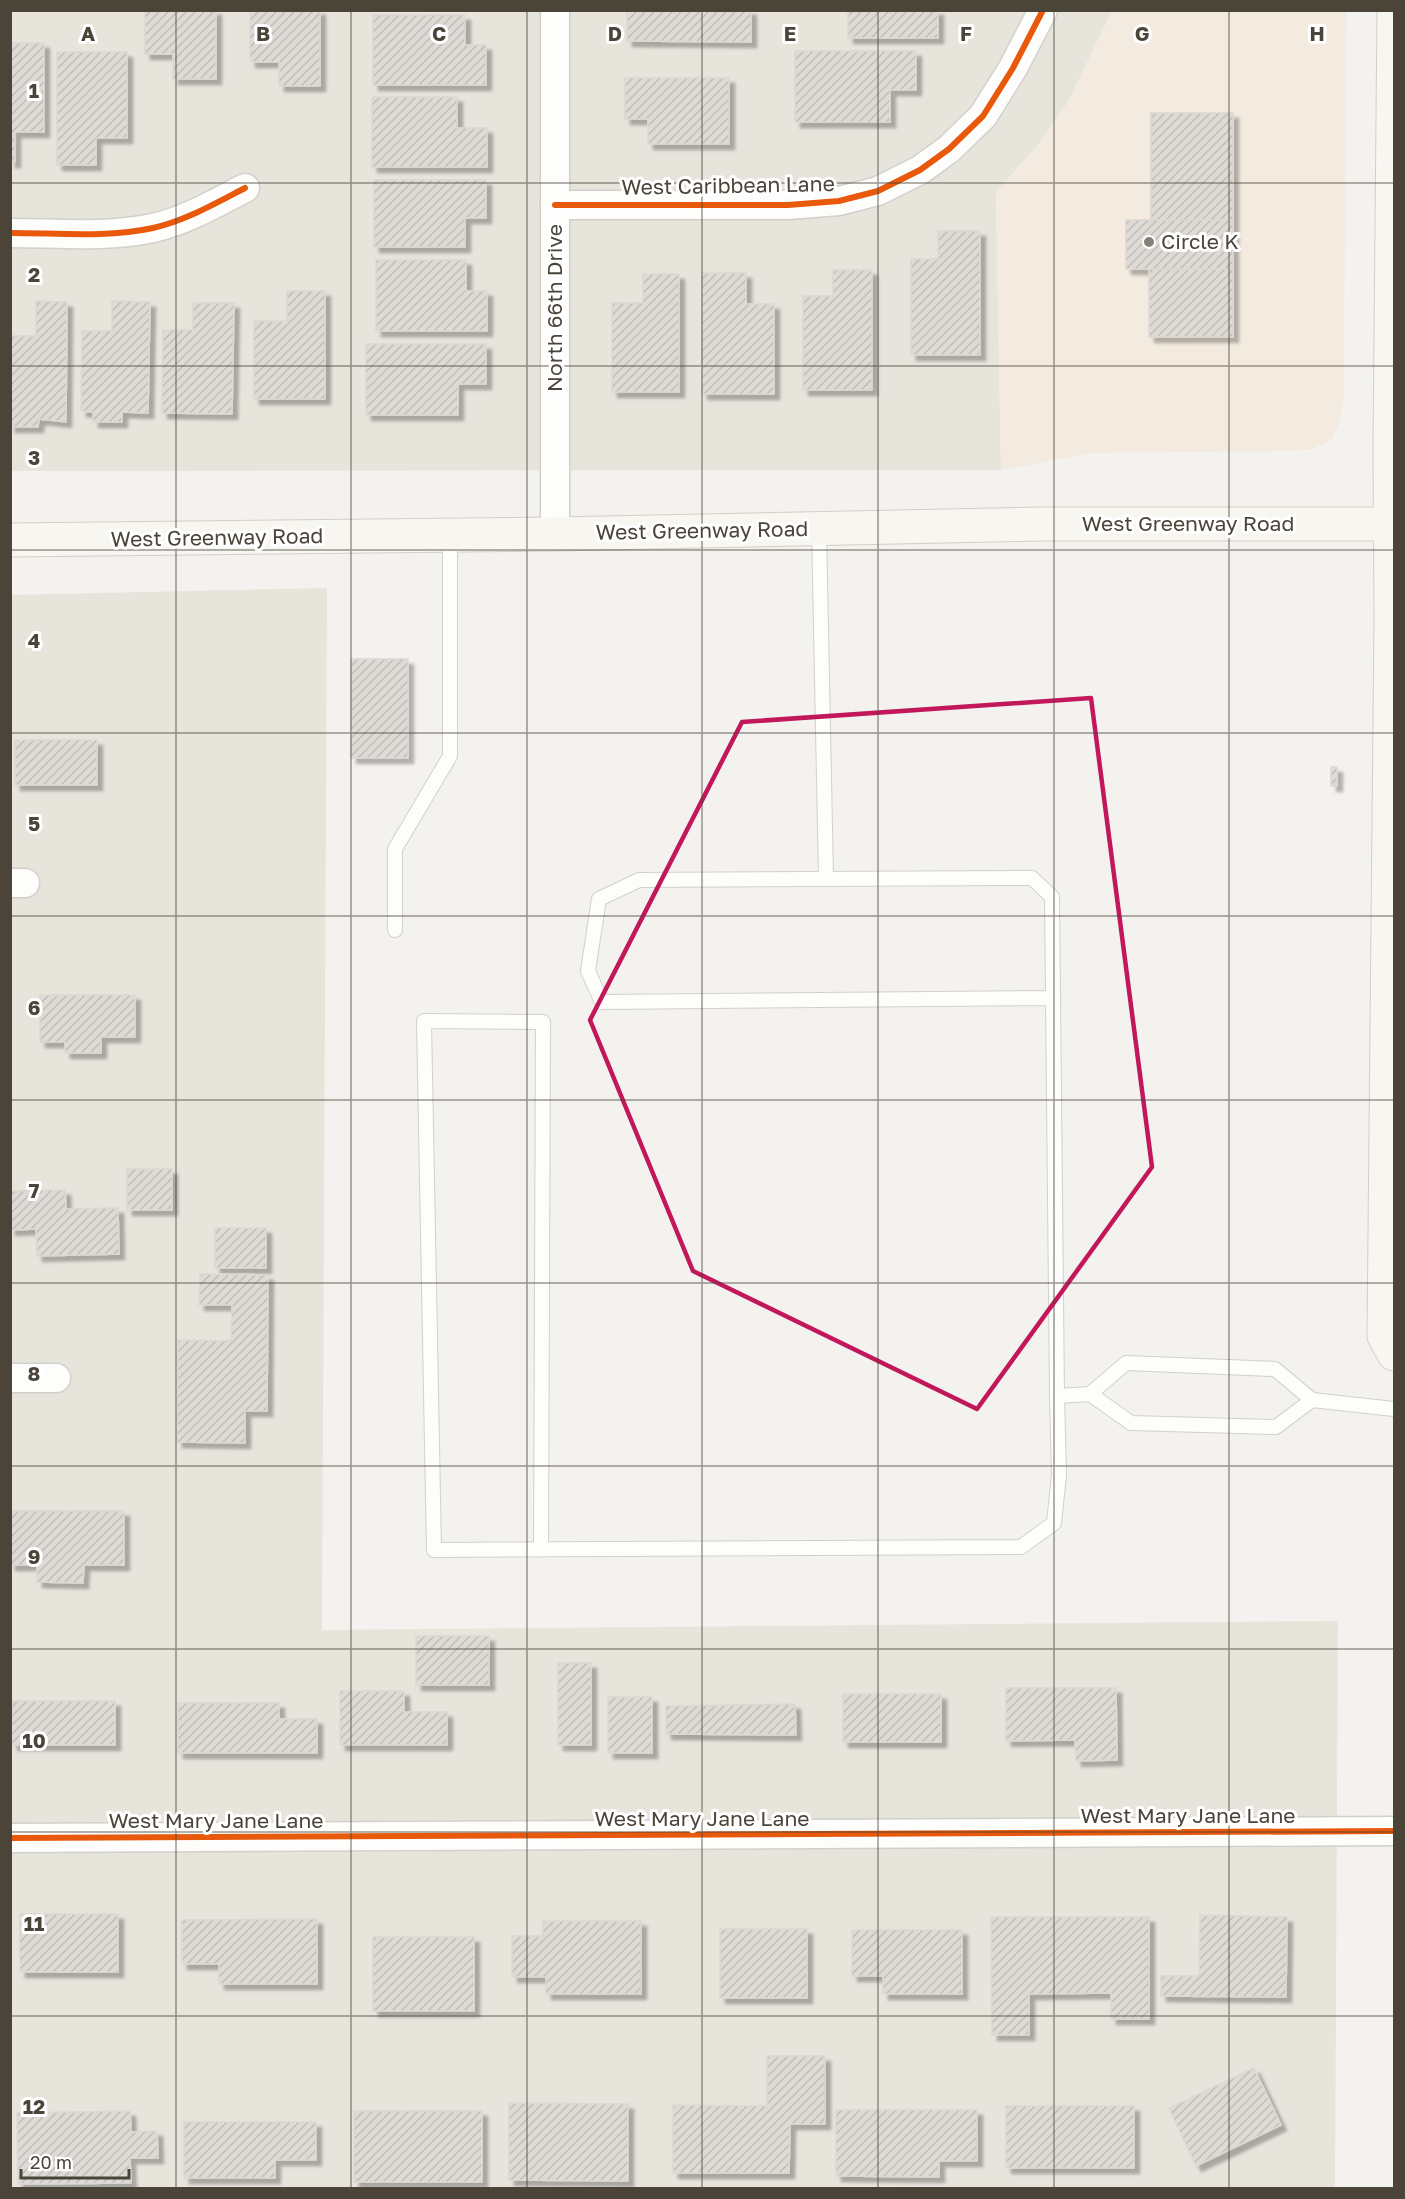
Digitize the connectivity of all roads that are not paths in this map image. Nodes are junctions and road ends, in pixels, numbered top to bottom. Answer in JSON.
{"nodes":[{"id":1,"x":555,"y":10,"type":"edge"},
{"id":2,"x":1043,"y":10,"type":"edge"},
{"id":3,"x":1394,"y":10,"type":"edge"},
{"id":4,"x":245,"y":188,"type":"dead end"},
{"id":5,"x":555,"y":205,"type":"junction"},
{"id":6,"x":10,"y":233,"type":"edge"},
{"id":7,"x":1393,"y":524,"type":"edge"},
{"id":8,"x":819,"y":528,"type":"junction"},
{"id":9,"x":555,"y":534,"type":"junction"},
{"id":10,"x":450,"y":535,"type":"junction"},
{"id":11,"x":10,"y":540,"type":"edge"},
{"id":12,"x":826,"y":879,"type":"junction"},
{"id":13,"x":395,"y":930,"type":"dead end"},
{"id":14,"x":1053,"y":998,"type":"junction"},
{"id":15,"x":1395,"y":1354,"type":"edge"},
{"id":16,"x":10,"y":1378,"type":"edge"},
{"id":17,"x":56,"y":1378,"type":"dead end"},
{"id":18,"x":1090,"y":1394,"type":"junction"},
{"id":19,"x":1057,"y":1396,"type":"junction"},
{"id":20,"x":1312,"y":1400,"type":"junction"},
{"id":21,"x":1395,"y":1409,"type":"edge"},
{"id":22,"x":541,"y":1550,"type":"junction"},
{"id":23,"x":1395,"y":1831,"type":"edge"},
{"id":24,"x":10,"y":1838,"type":"edge"}],
"edges":[{"from":1,"to":5,"type":"street","name":"North 66th Drive"},
{"from":2,"to":5,"type":"street","name":"West Caribbean Lane"},
{"from":3,"to":7,"type":"main road"},
{"from":4,"to":6,"type":"street"},
{"from":5,"to":9,"type":"street","name":"North 66th Drive"},
{"from":7,"to":8,"type":"main road","name":"West Greenway Road"},
{"from":7,"to":15,"type":"main road"},
{"from":8,"to":9,"type":"main road","name":"West Greenway Road"},
{"from":8,"to":12,"type":"lane"},
{"from":9,"to":10,"type":"main road","name":"West Greenway Road"},
{"from":10,"to":11,"type":"main road","name":"West Greenway Road"},
{"from":10,"to":13,"type":"lane"},
{"from":12,"to":14,"type":"lane"},
{"from":12,"to":14,"type":"lane"},
{"from":14,"to":19,"type":"lane"},
{"from":16,"to":17,"type":"street"},
{"from":18,"to":19,"type":"lane"},
{"from":18,"to":20,"type":"lane"},
{"from":18,"to":20,"type":"lane"},
{"from":19,"to":22,"type":"lane"},
{"from":20,"to":21,"type":"lane"},
{"from":22,"to":22,"type":"lane"},
{"from":23,"to":24,"type":"street","name":"West Mary Jane Lane"}]}
